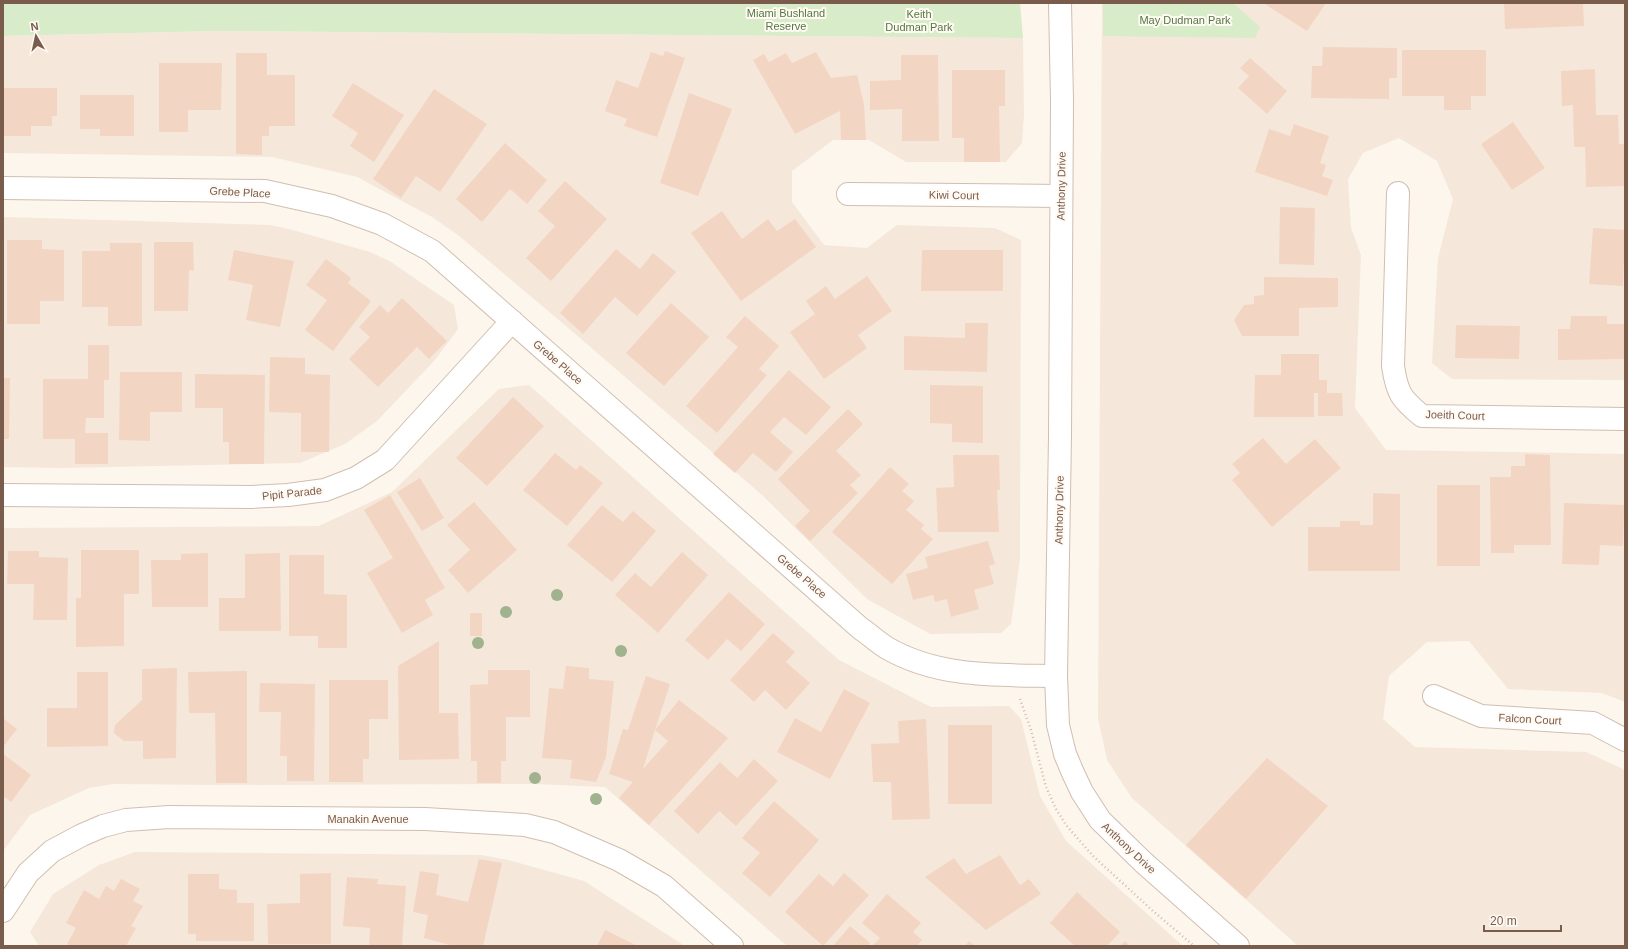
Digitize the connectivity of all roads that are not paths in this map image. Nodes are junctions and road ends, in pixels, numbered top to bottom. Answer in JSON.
{"nodes":[{"id":1,"x":1060,"y":3,"type":"edge"},
{"id":2,"x":3,"y":188,"type":"edge"},
{"id":3,"x":1398,"y":193,"type":"dead end"},
{"id":4,"x":848,"y":194,"type":"dead end"},
{"id":5,"x":1061,"y":196,"type":"junction"},
{"id":6,"x":512,"y":321,"type":"junction"},
{"id":7,"x":1625,"y":419,"type":"edge"},
{"id":8,"x":3,"y":495,"type":"edge"},
{"id":9,"x":1056,"y":676,"type":"junction"},
{"id":10,"x":1434,"y":696,"type":"dead end"},
{"id":11,"x":1625,"y":740,"type":"edge"},
{"id":12,"x":3,"y":911,"type":"edge"},
{"id":13,"x":732,"y":946,"type":"edge"},
{"id":14,"x":1238,"y":946,"type":"edge"}],
"edges":[{"from":1,"to":5,"type":"street","name":"Anthony Drive"},
{"from":2,"to":6,"type":"street","name":"Grebe Place"},
{"from":3,"to":7,"type":"street","name":"Joeith Court"},
{"from":4,"to":5,"type":"street","name":"Kiwi Court"},
{"from":5,"to":9,"type":"street","name":"Anthony Drive"},
{"from":6,"to":8,"type":"street","name":"Pipit Parade"},
{"from":6,"to":9,"type":"street","name":"Grebe Place"},
{"from":9,"to":14,"type":"street","name":"Anthony Drive"},
{"from":10,"to":11,"type":"street","name":"Falcon Court"},
{"from":12,"to":13,"type":"street","name":"Manakin Avenue"}]}
